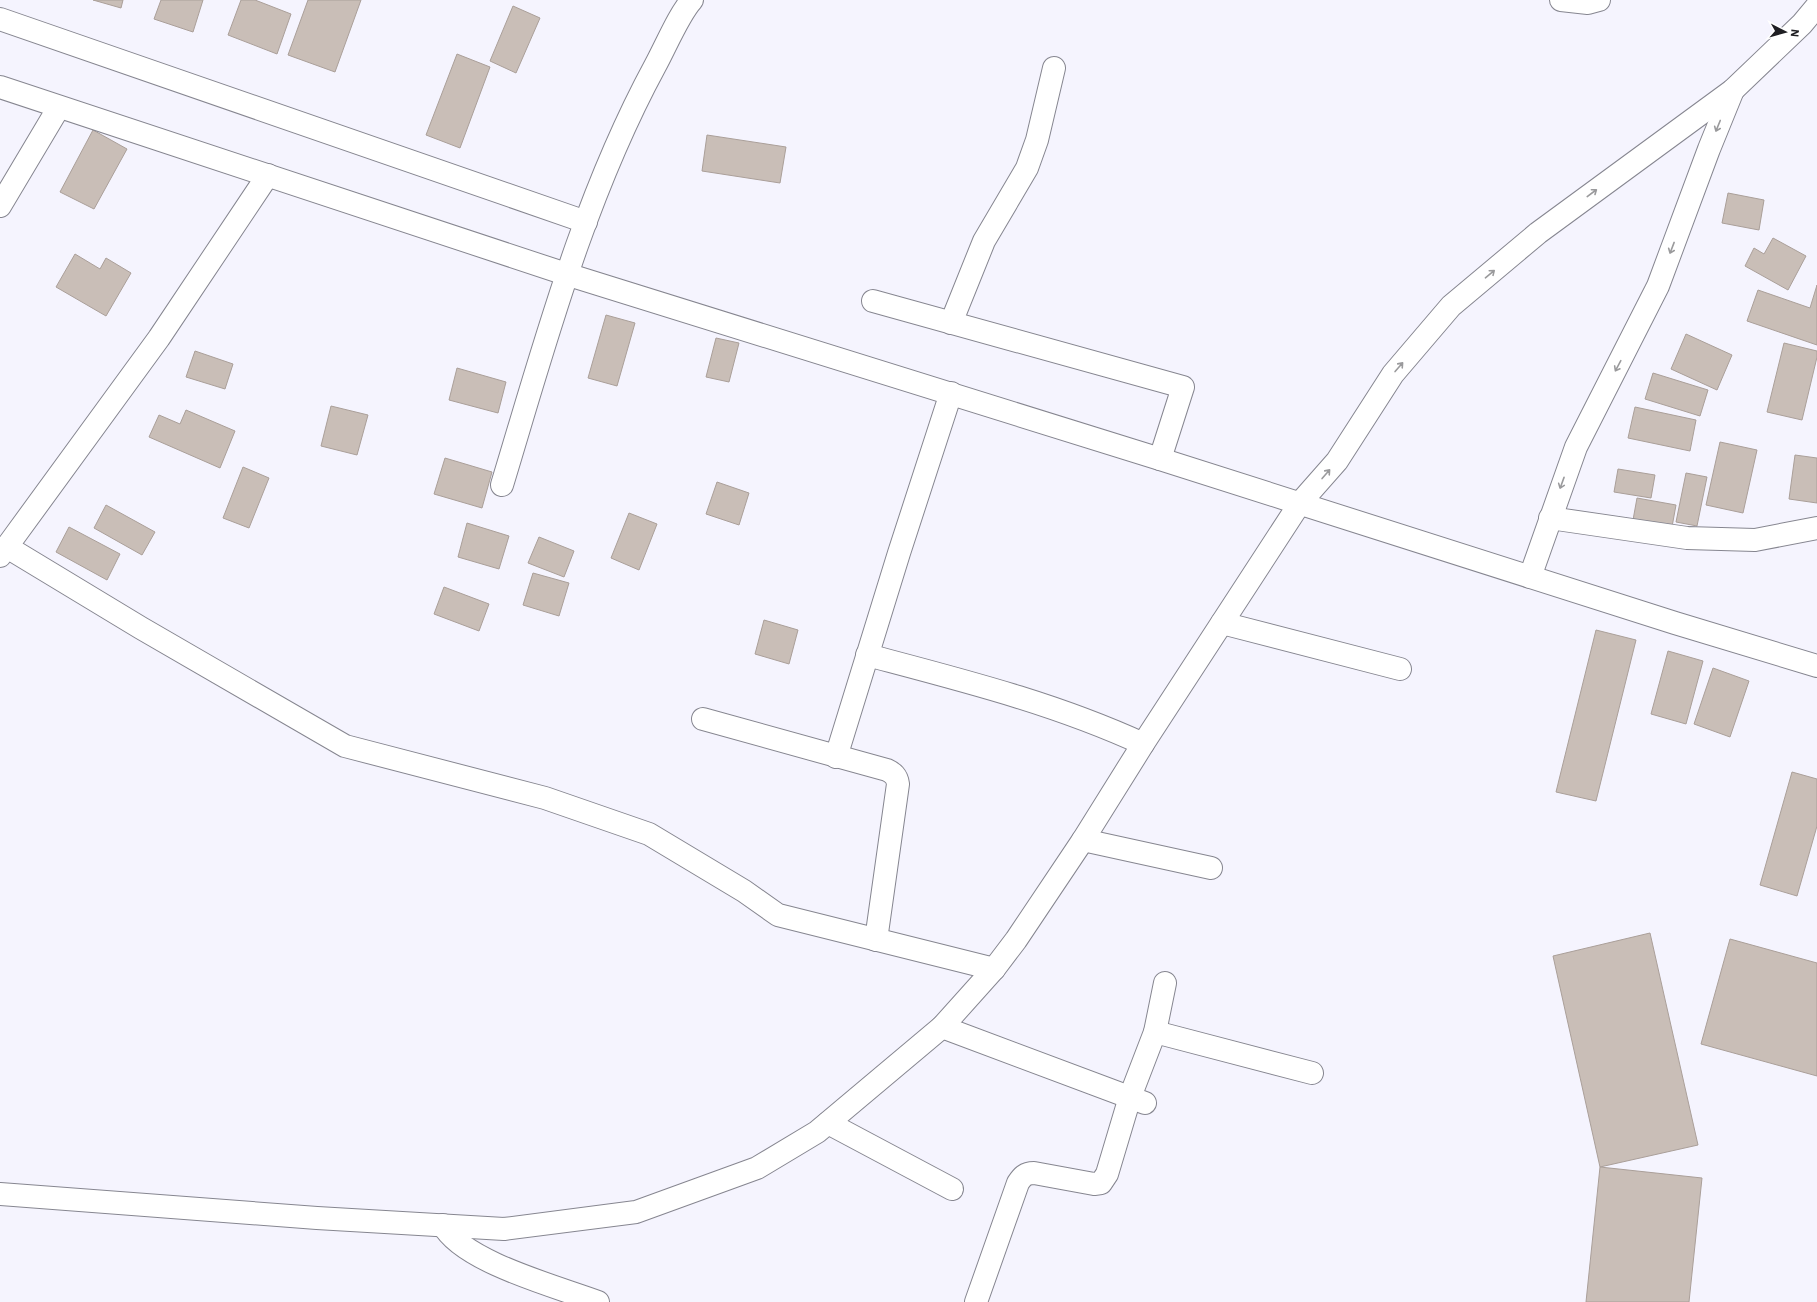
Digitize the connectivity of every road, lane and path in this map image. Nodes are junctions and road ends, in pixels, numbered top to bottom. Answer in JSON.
{"nodes":[{"id":1,"x":692,"y":0,"type":"edge"},
{"id":2,"x":1561,"y":0,"type":"edge"},
{"id":3,"x":1599,"y":0,"type":"edge"},
{"id":4,"x":1817,"y":6,"type":"edge"},
{"id":5,"x":0,"y":19,"type":"edge"},
{"id":6,"x":1054,"y":68,"type":"dead end"},
{"id":7,"x":0,"y":87,"type":"edge"},
{"id":8,"x":1733,"y":90,"type":"junction"},
{"id":9,"x":59,"y":107,"type":"junction"},
{"id":10,"x":268,"y":175,"type":"junction"},
{"id":11,"x":0,"y":206,"type":"edge"},
{"id":12,"x":586,"y":222,"type":"junction"},
{"id":13,"x":566,"y":274,"type":"junction"},
{"id":14,"x":873,"y":301,"type":"dead end"},
{"id":15,"x":952,"y":323,"type":"junction"},
{"id":16,"x":951,"y":393,"type":"junction"},
{"id":17,"x":1160,"y":459,"type":"junction"},
{"id":18,"x":502,"y":485,"type":"dead end"},
{"id":19,"x":1300,"y":503,"type":"junction"},
{"id":20,"x":1550,"y":518,"type":"junction"},
{"id":21,"x":1817,"y":528,"type":"edge"},
{"id":22,"x":4,"y":551,"type":"edge"},
{"id":23,"x":1530,"y":577,"type":"junction"},
{"id":24,"x":1222,"y":623,"type":"junction"},
{"id":25,"x":867,"y":655,"type":"junction"},
{"id":26,"x":1817,"y":666,"type":"edge"},
{"id":27,"x":1400,"y":669,"type":"dead end"},
{"id":28,"x":703,"y":719,"type":"dead end"},
{"id":29,"x":1143,"y":744,"type":"junction"},
{"id":30,"x":836,"y":757,"type":"junction"},
{"id":31,"x":1083,"y":840,"type":"junction"},
{"id":32,"x":1211,"y":868,"type":"dead end"},
{"id":33,"x":876,"y":940,"type":"junction"},
{"id":34,"x":994,"y":969,"type":"junction"},
{"id":35,"x":1165,"y":983,"type":"dead end"},
{"id":36,"x":942,"y":1027,"type":"junction"},
{"id":37,"x":1155,"y":1032,"type":"junction"},
{"id":38,"x":1312,"y":1073,"type":"dead end"},
{"id":39,"x":1138,"y":1100,"type":"junction"},
{"id":40,"x":828,"y":1123,"type":"junction"},
{"id":41,"x":952,"y":1189,"type":"dead end"},
{"id":42,"x":0,"y":1194,"type":"edge"},
{"id":43,"x":443,"y":1225,"type":"junction"},
{"id":44,"x":598,"y":1302,"type":"edge"},
{"id":45,"x":976,"y":1302,"type":"edge"}],
"edges":[{"from":1,"to":12,"type":"street"},
{"from":2,"to":3,"type":"street"},
{"from":4,"to":8,"type":"street"},
{"from":5,"to":12,"type":"street"},
{"from":6,"to":15,"type":"street"},
{"from":7,"to":9,"type":"street"},
{"from":19,"to":8,"type":"street","one_way":true},
{"from":8,"to":20,"type":"street","one_way":true},
{"from":9,"to":10,"type":"street"},
{"from":9,"to":11,"type":"street"},
{"from":10,"to":13,"type":"street"},
{"from":10,"to":22,"type":"street"},
{"from":12,"to":13,"type":"street"},
{"from":13,"to":16,"type":"street"},
{"from":13,"to":18,"type":"street"},
{"from":14,"to":15,"type":"street"},
{"from":15,"to":17,"type":"street"},
{"from":16,"to":17,"type":"street"},
{"from":16,"to":25,"type":"street"},
{"from":17,"to":19,"type":"street"},
{"from":19,"to":23,"type":"street"},
{"from":19,"to":24,"type":"street"},
{"from":20,"to":21,"type":"street"},
{"from":20,"to":23,"type":"street"},
{"from":22,"to":33,"type":"street"},
{"from":23,"to":26,"type":"street"},
{"from":24,"to":27,"type":"street"},
{"from":24,"to":29,"type":"street"},
{"from":25,"to":29,"type":"street"},
{"from":25,"to":30,"type":"street"},
{"from":28,"to":30,"type":"street"},
{"from":29,"to":31,"type":"street"},
{"from":30,"to":33,"type":"street"},
{"from":31,"to":32,"type":"street"},
{"from":31,"to":34,"type":"street"},
{"from":33,"to":34,"type":"street"},
{"from":34,"to":36,"type":"street"},
{"from":35,"to":37,"type":"street"},
{"from":36,"to":39,"type":"street"},
{"from":36,"to":40,"type":"street"},
{"from":37,"to":38,"type":"street"},
{"from":37,"to":39,"type":"street"},
{"from":39,"to":45,"type":"street"},
{"from":40,"to":41,"type":"street"},
{"from":40,"to":43,"type":"street"},
{"from":42,"to":43,"type":"street"},
{"from":43,"to":44,"type":"street"}]}
